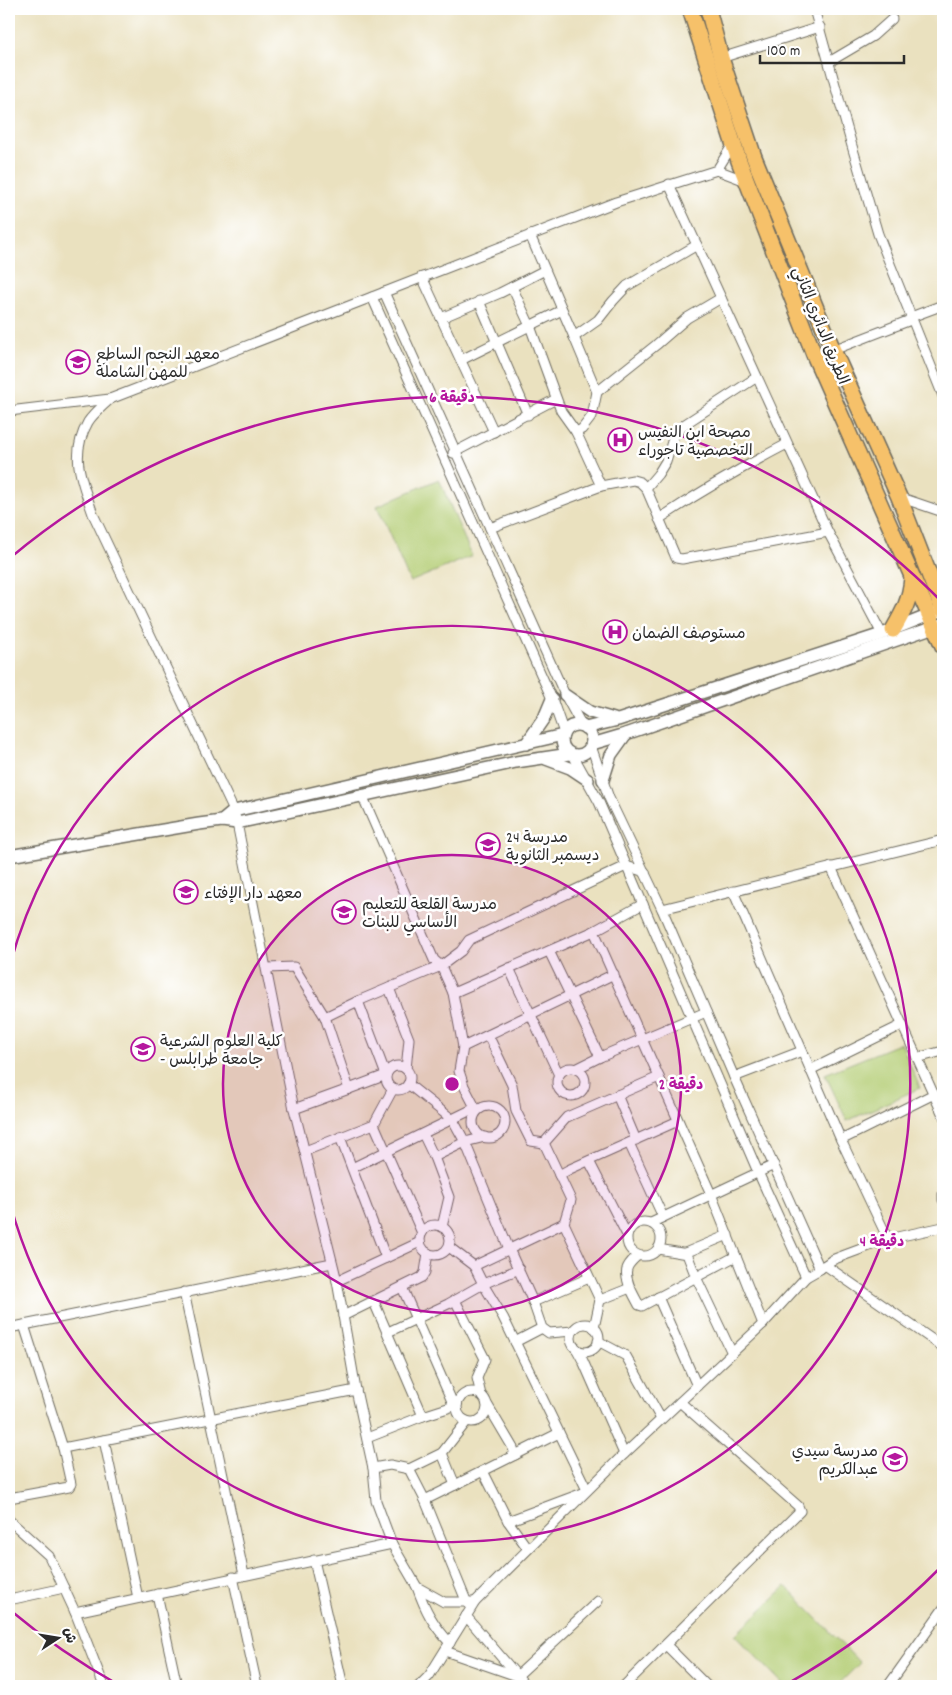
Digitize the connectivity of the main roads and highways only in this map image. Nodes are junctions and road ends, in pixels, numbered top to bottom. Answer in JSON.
{"nodes":[{"id":1,"x":690,"y":9,"type":"edge"},
{"id":2,"x":708,"y":9,"type":"edge"},
{"id":3,"x":912,"y":576,"type":"junction"},
{"id":4,"x":939,"y":617,"type":"edge"},
{"id":5,"x":887,"y":632,"type":"road end"},
{"id":6,"x":943,"y":646,"type":"edge"}],
"edges":[{"from":1,"to":3,"type":"highway","name":"الطريق الدائري الثاني"},
{"from":2,"to":4,"type":"highway","name":"الطريق الدائري الثاني"},
{"from":3,"to":4,"type":"highway","name":"الطريق الدائري الثاني"},
{"from":3,"to":5,"type":"highway"},
{"from":4,"to":6,"type":"highway","name":"الطريق الدائري الثاني"}]}
